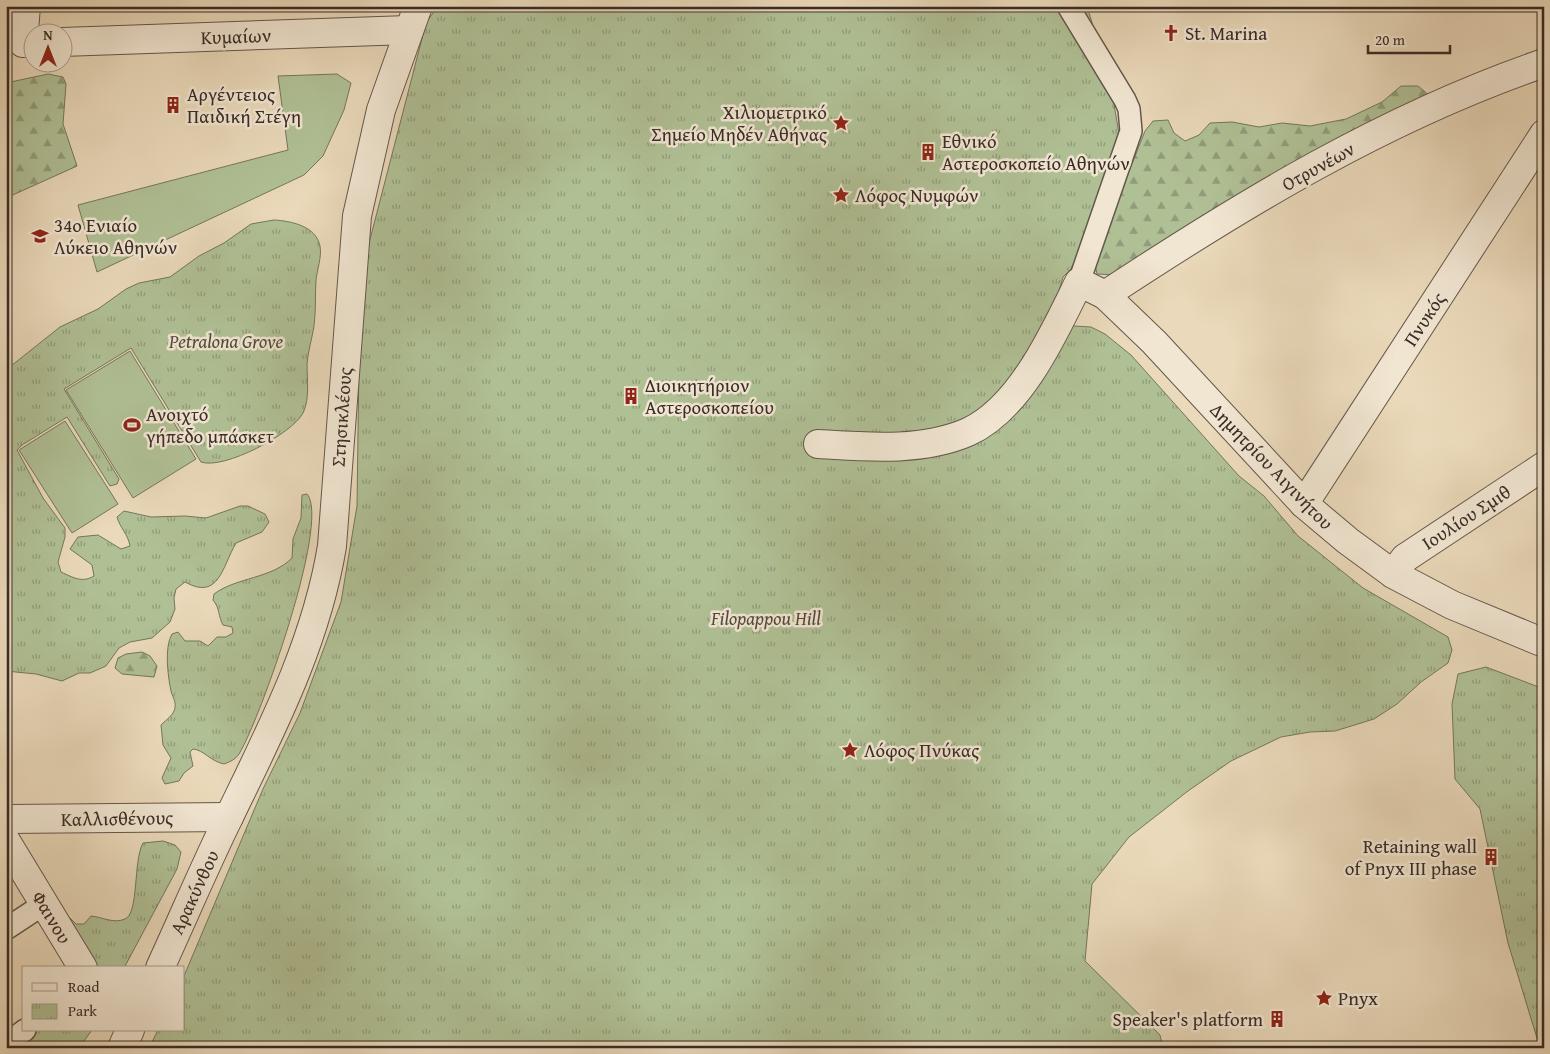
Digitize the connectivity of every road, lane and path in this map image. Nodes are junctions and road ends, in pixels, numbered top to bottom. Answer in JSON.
{"nodes":[{"id":1,"x":26,"y":6,"type":"edge"},
{"id":2,"x":1068,"y":6,"type":"edge"},
{"id":3,"x":414,"y":18,"type":"edge"},
{"id":4,"x":72,"y":41,"type":"edge"},
{"id":5,"x":21,"y":44,"type":"edge"},
{"id":6,"x":1544,"y":62,"type":"edge"},
{"id":7,"x":1544,"y":134,"type":"edge"},
{"id":8,"x":1079,"y":282,"type":"junction"},
{"id":9,"x":1105,"y":295,"type":"junction"},
{"id":10,"x":818,"y":444,"type":"dead end"},
{"id":11,"x":1544,"y":466,"type":"edge"},
{"id":12,"x":1304,"y":504,"type":"junction"},
{"id":13,"x":1393,"y":574,"type":"junction"},
{"id":14,"x":1544,"y":643,"type":"edge"},
{"id":15,"x":229,"y":817,"type":"junction"},
{"id":16,"x":6,"y":819,"type":"edge"},
{"id":17,"x":6,"y":841,"type":"edge"},
{"id":18,"x":44,"y":904,"type":"junction"},
{"id":19,"x":6,"y":930,"type":"edge"},
{"id":20,"x":81,"y":966,"type":"edge"},
{"id":21,"x":161,"y":966,"type":"edge"},
{"id":22,"x":22,"y":1032,"type":"edge"},
{"id":23,"x":129,"y":1032,"type":"edge"},
{"id":24,"x":6,"y":1044,"type":"edge"},
{"id":25,"x":122,"y":1048,"type":"edge"}],
"edges":[{"from":1,"to":5,"type":"street"},
{"from":2,"to":8,"type":"street"},
{"from":3,"to":4,"type":"street","name":"Κυμαίων"},
{"from":3,"to":15,"type":"street","name":"Στησικλέους"},
{"from":6,"to":9,"type":"street","name":"Οτρυνέων"},
{"from":7,"to":12,"type":"street","name":"Πνυκός"},
{"from":8,"to":9,"type":"street","name":"Δημητρίου Αιγινήτου"},
{"from":8,"to":10,"type":"street"},
{"from":9,"to":12,"type":"street","name":"Δημητρίου Αιγινήτου"},
{"from":11,"to":13,"type":"street","name":"Ιουλίου Σμιθ"},
{"from":12,"to":13,"type":"street","name":"Δημητρίου Αιγινήτου"},
{"from":13,"to":14,"type":"street","name":"Δημητρίου Αιγινήτου"},
{"from":15,"to":16,"type":"street","name":"Καλλισθένους"},
{"from":15,"to":21,"type":"street","name":"Αρακύνθου"},
{"from":17,"to":18,"type":"street","name":"Φαινου"},
{"from":18,"to":19,"type":"street"},
{"from":18,"to":20,"type":"street","name":"Φαινου"},
{"from":22,"to":24,"type":"street"},
{"from":23,"to":25,"type":"street"}]}
